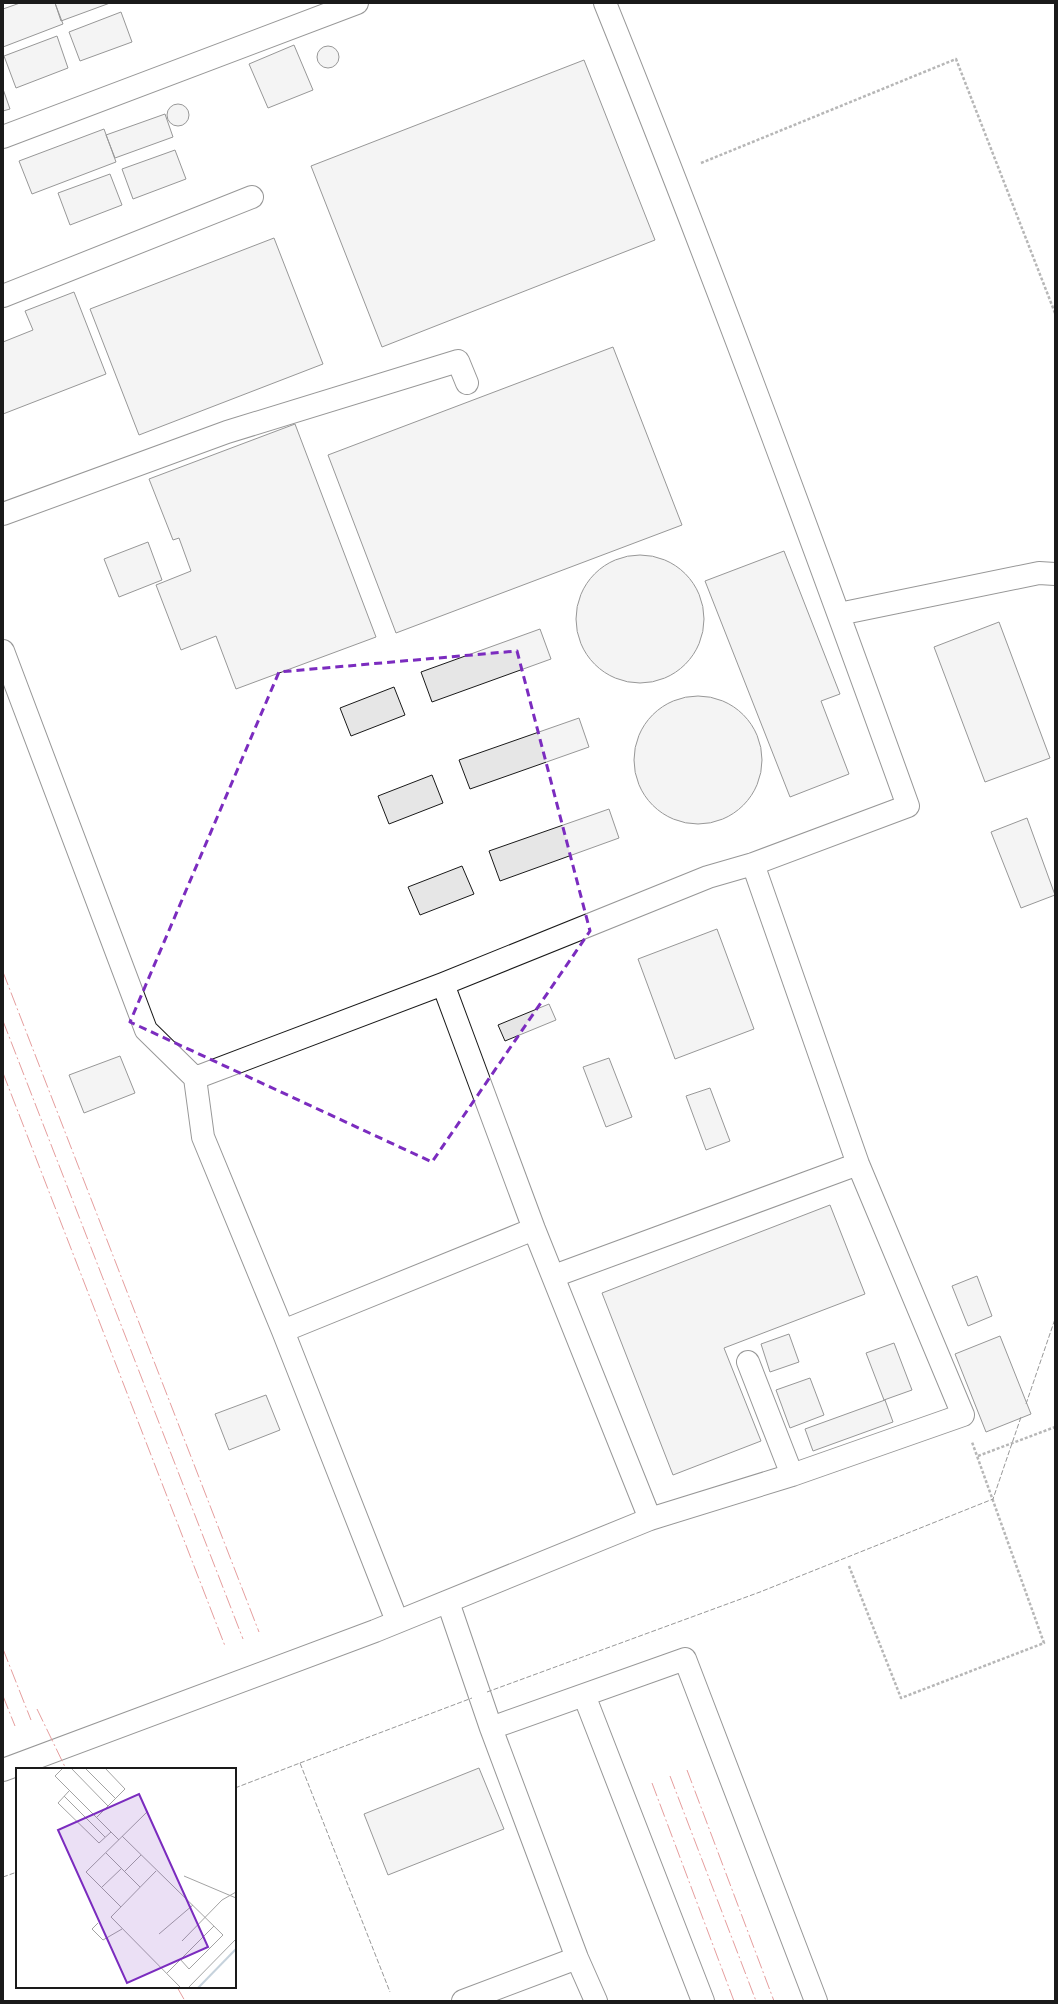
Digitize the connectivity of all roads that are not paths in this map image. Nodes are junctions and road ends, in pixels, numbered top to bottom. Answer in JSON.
{"nodes":[{"id":1,"x":357,"y":3,"type":"edge"},
{"id":2,"x":605,"y":3,"type":"edge"},
{"id":3,"x":3,"y":136,"type":"edge"},
{"id":4,"x":252,"y":197,"type":"dead end"},
{"id":5,"x":3,"y":296,"type":"edge"},
{"id":6,"x":467,"y":383,"type":"dead end"},
{"id":7,"x":3,"y":514,"type":"edge"},
{"id":8,"x":1055,"y":574,"type":"edge"},
{"id":9,"x":839,"y":614,"type":"junction"},
{"id":10,"x":3,"y":651,"type":"edge"},
{"id":11,"x":752,"y":864,"type":"junction"},
{"id":12,"x":443,"y":984,"type":"junction"},
{"id":13,"x":195,"y":1078,"type":"junction"},
{"id":14,"x":858,"y":1164,"type":"junction"},
{"id":15,"x":534,"y":1229,"type":"junction"},
{"id":16,"x":554,"y":1276,"type":"junction"},
{"id":17,"x":283,"y":1331,"type":"junction"},
{"id":18,"x":748,"y":1362,"type":"dead end"},
{"id":19,"x":792,"y":1475,"type":"junction"},
{"id":20,"x":650,"y":1519,"type":"junction"},
{"id":21,"x":448,"y":1602,"type":"junction"},
{"id":22,"x":397,"y":1621,"type":"junction"},
{"id":23,"x":584,"y":1695,"type":"junction"},
{"id":24,"x":491,"y":1728,"type":"junction"},
{"id":25,"x":3,"y":1770,"type":"edge"},
{"id":26,"x":577,"y":1958,"type":"junction"},
{"id":27,"x":463,"y":2001,"type":"edge"},
{"id":28,"x":596,"y":2001,"type":"edge"},
{"id":29,"x":703,"y":2001,"type":"edge"},
{"id":30,"x":816,"y":2001,"type":"edge"}],
"edges":[{"from":1,"to":3,"type":"lane"},
{"from":2,"to":9,"type":"lane"},
{"from":4,"to":5,"type":"lane"},
{"from":6,"to":7,"type":"lane"},
{"from":8,"to":9,"type":"lane"},
{"from":9,"to":11,"type":"lane"},
{"from":10,"to":13,"type":"lane"},
{"from":11,"to":12,"type":"lane"},
{"from":11,"to":14,"type":"lane"},
{"from":12,"to":13,"type":"lane"},
{"from":12,"to":15,"type":"lane"},
{"from":13,"to":17,"type":"lane"},
{"from":14,"to":16,"type":"lane"},
{"from":14,"to":19,"type":"lane"},
{"from":15,"to":16,"type":"lane"},
{"from":15,"to":17,"type":"lane"},
{"from":16,"to":20,"type":"lane"},
{"from":17,"to":22,"type":"lane"},
{"from":18,"to":19,"type":"lane"},
{"from":19,"to":20,"type":"lane"},
{"from":20,"to":21,"type":"lane"},
{"from":21,"to":22,"type":"lane"},
{"from":21,"to":24,"type":"lane"},
{"from":22,"to":25,"type":"lane"},
{"from":23,"to":24,"type":"lane"},
{"from":23,"to":29,"type":"lane"},
{"from":23,"to":30,"type":"lane"},
{"from":24,"to":26,"type":"lane"},
{"from":26,"to":27,"type":"lane"},
{"from":26,"to":28,"type":"lane"}]}
